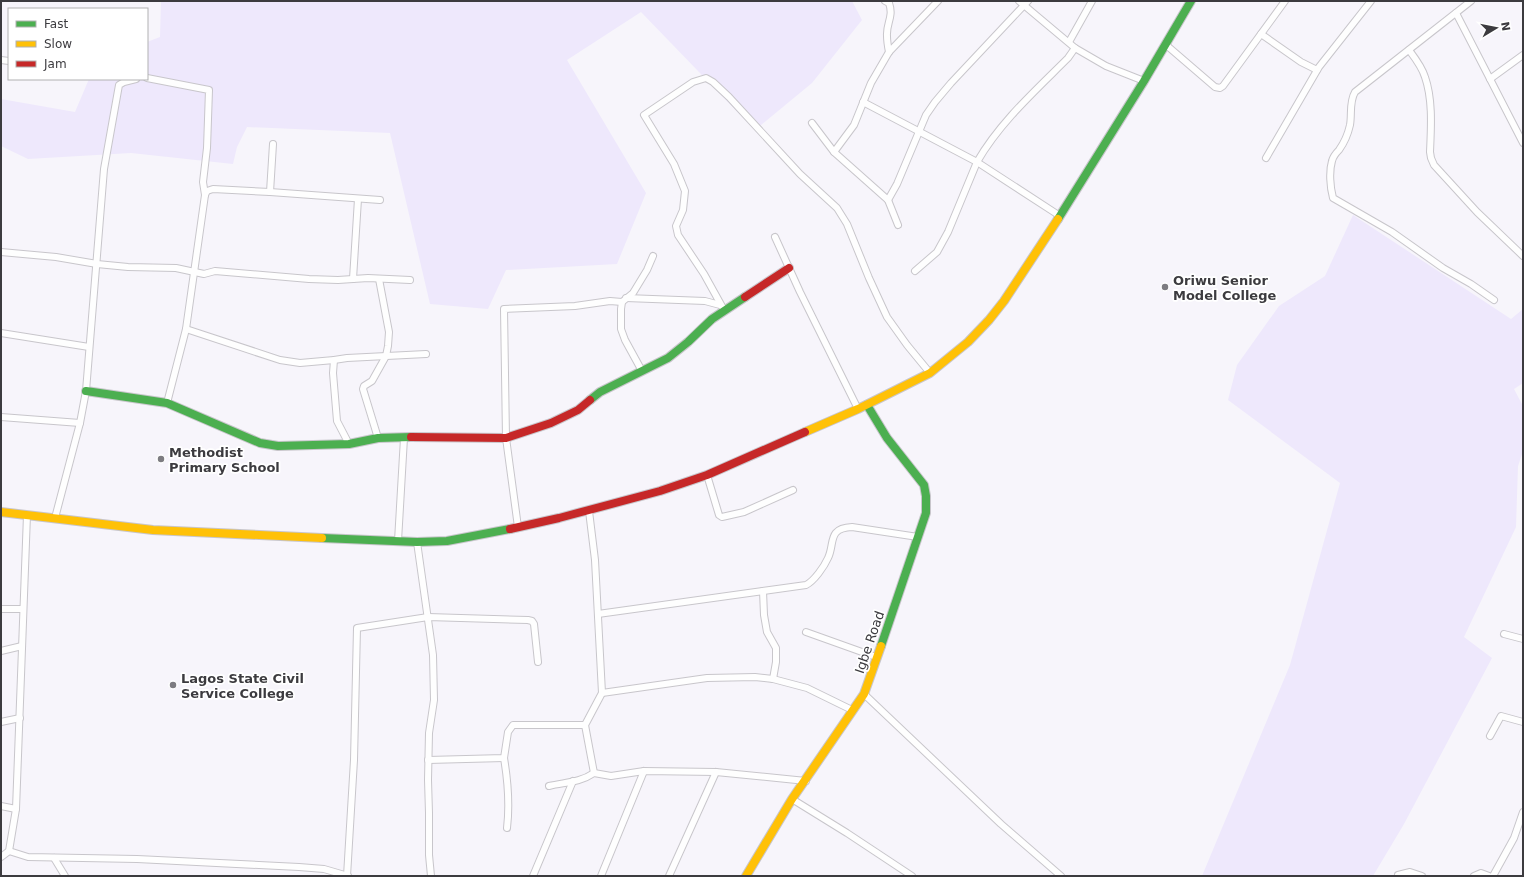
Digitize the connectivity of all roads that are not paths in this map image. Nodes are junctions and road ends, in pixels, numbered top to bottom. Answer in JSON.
{"nodes":[{"id":1,"x":885,"y":1,"type":"edge"},
{"id":2,"x":938,"y":1,"type":"edge"},
{"id":3,"x":1092,"y":1,"type":"edge"},
{"id":4,"x":1191,"y":1,"type":"edge"},
{"id":5,"x":1285,"y":1,"type":"edge"},
{"id":6,"x":1371,"y":1,"type":"edge"},
{"id":7,"x":1471,"y":1,"type":"edge"},
{"id":8,"x":1024,"y":2,"type":"edge"},
{"id":9,"x":1456,"y":13,"type":"junction"},
{"id":10,"x":1261,"y":34,"type":"junction"},
{"id":11,"x":1069,"y":42,"type":"junction"},
{"id":12,"x":1165,"y":44,"type":"junction"},
{"id":13,"x":1075,"y":48,"type":"junction"},
{"id":14,"x":1409,"y":50,"type":"junction"},
{"id":15,"x":889,"y":52,"type":"junction"},
{"id":16,"x":1523,"y":55,"type":"edge"},
{"id":17,"x":1317,"y":70,"type":"junction"},
{"id":18,"x":148,"y":78,"type":"edge"},
{"id":19,"x":1490,"y":79,"type":"junction"},
{"id":20,"x":132,"y":80,"type":"edge"},
{"id":21,"x":1144,"y":81,"type":"junction"},
{"id":22,"x":863,"y":102,"type":"junction"},
{"id":23,"x":812,"y":124,"type":"dead end"},
{"id":24,"x":919,"y":132,"type":"junction"},
{"id":25,"x":1521,"y":135,"type":"edge"},
{"id":26,"x":1523,"y":143,"type":"edge"},
{"id":27,"x":273,"y":144,"type":"dead end"},
{"id":28,"x":834,"y":152,"type":"junction"},
{"id":29,"x":1266,"y":158,"type":"dead end"},
{"id":30,"x":977,"y":162,"type":"junction"},
{"id":31,"x":270,"y":192,"type":"junction"},
{"id":32,"x":205,"y":195,"type":"junction"},
{"id":33,"x":358,"y":199,"type":"junction"},
{"id":34,"x":380,"y":200,"type":"dead end"},
{"id":35,"x":888,"y":200,"type":"junction"},
{"id":36,"x":1060,"y":216,"type":"junction"},
{"id":37,"x":898,"y":225,"type":"dead end"},
{"id":38,"x":775,"y":237,"type":"dead end"},
{"id":39,"x":1,"y":252,"type":"edge"},
{"id":40,"x":653,"y":256,"type":"dead end"},
{"id":41,"x":1523,"y":256,"type":"edge"},
{"id":42,"x":97,"y":264,"type":"junction"},
{"id":43,"x":789,"y":268,"type":"junction"},
{"id":44,"x":915,"y":270,"type":"dead end"},
{"id":45,"x":194,"y":272,"type":"junction"},
{"id":46,"x":379,"y":278,"type":"junction"},
{"id":47,"x":353,"y":279,"type":"junction"},
{"id":48,"x":410,"y":280,"type":"dead end"},
{"id":49,"x":624,"y":300,"type":"junction"},
{"id":50,"x":1494,"y":300,"type":"dead end"},
{"id":51,"x":722,"y":308,"type":"junction"},
{"id":52,"x":186,"y":329,"type":"junction"},
{"id":53,"x":1,"y":333,"type":"edge"},
{"id":54,"x":89,"y":346,"type":"junction"},
{"id":55,"x":426,"y":354,"type":"dead end"},
{"id":56,"x":386,"y":356,"type":"junction"},
{"id":57,"x":334,"y":360,"type":"junction"},
{"id":58,"x":642,"y":371,"type":"junction"},
{"id":59,"x":930,"y":373,"type":"junction"},
{"id":60,"x":86,"y":391,"type":"junction"},
{"id":61,"x":167,"y":403,"type":"junction"},
{"id":62,"x":867,"y":405,"type":"junction"},
{"id":63,"x":858,"y":409,"type":"junction"},
{"id":64,"x":1,"y":417,"type":"edge"},
{"id":65,"x":80,"y":423,"type":"junction"},
{"id":66,"x":378,"y":438,"type":"junction"},
{"id":67,"x":404,"y":438,"type":"junction"},
{"id":68,"x":506,"y":438,"type":"junction"},
{"id":69,"x":349,"y":444,"type":"junction"},
{"id":70,"x":708,"y":475,"type":"junction"},
{"id":71,"x":794,"y":490,"type":"dead end"},
{"id":72,"x":589,"y":511,"type":"junction"},
{"id":73,"x":1,"y":512,"type":"edge"},
{"id":74,"x":27,"y":515,"type":"junction"},
{"id":75,"x":55,"y":518,"type":"junction"},
{"id":76,"x":518,"y":527,"type":"junction"},
{"id":77,"x":918,"y":537,"type":"junction"},
{"id":78,"x":398,"y":542,"type":"junction"},
{"id":79,"x":417,"y":542,"type":"junction"},
{"id":80,"x":763,"y":591,"type":"junction"},
{"id":81,"x":1,"y":609,"type":"edge"},
{"id":82,"x":23,"y":609,"type":"junction"},
{"id":83,"x":598,"y":614,"type":"junction"},
{"id":84,"x":428,"y":617,"type":"junction"},
{"id":85,"x":806,"y":632,"type":"dead end"},
{"id":86,"x":1504,"y":634,"type":"dead end"},
{"id":87,"x":1523,"y":639,"type":"edge"},
{"id":88,"x":22,"y":646,"type":"junction"},
{"id":89,"x":1,"y":651,"type":"edge"},
{"id":90,"x":876,"y":657,"type":"junction"},
{"id":91,"x":538,"y":662,"type":"dead end"},
{"id":92,"x":773,"y":679,"type":"junction"},
{"id":93,"x":602,"y":693,"type":"junction"},
{"id":94,"x":864,"y":694,"type":"junction"},
{"id":95,"x":852,"y":710,"type":"junction"},
{"id":96,"x":20,"y":718,"type":"junction"},
{"id":97,"x":1,"y":722,"type":"edge"},
{"id":98,"x":1523,"y":722,"type":"edge"},
{"id":99,"x":586,"y":725,"type":"junction"},
{"id":100,"x":1490,"y":736,"type":"dead end"},
{"id":101,"x":504,"y":758,"type":"junction"},
{"id":102,"x":428,"y":760,"type":"junction"},
{"id":103,"x":644,"y":771,"type":"junction"},
{"id":104,"x":716,"y":772,"type":"junction"},
{"id":105,"x":594,"y":773,"type":"junction"},
{"id":106,"x":573,"y":781,"type":"junction"},
{"id":107,"x":806,"y":781,"type":"junction"},
{"id":108,"x":549,"y":786,"type":"dead end"},
{"id":109,"x":792,"y":799,"type":"junction"},
{"id":110,"x":1,"y":806,"type":"edge"},
{"id":111,"x":16,"y":809,"type":"junction"},
{"id":112,"x":1523,"y":812,"type":"edge"},
{"id":113,"x":507,"y":828,"type":"dead end"},
{"id":114,"x":9,"y":852,"type":"junction"},
{"id":115,"x":1,"y":857,"type":"edge"},
{"id":116,"x":54,"y":858,"type":"junction"},
{"id":117,"x":64,"y":876,"type":"edge"},
{"id":118,"x":347,"y":876,"type":"edge"},
{"id":119,"x":431,"y":876,"type":"edge"},
{"id":120,"x":532,"y":876,"type":"edge"},
{"id":121,"x":601,"y":876,"type":"edge"},
{"id":122,"x":669,"y":876,"type":"edge"},
{"id":123,"x":746,"y":876,"type":"edge"},
{"id":124,"x":912,"y":876,"type":"edge"},
{"id":125,"x":1061,"y":876,"type":"edge"},
{"id":126,"x":1398,"y":876,"type":"edge"},
{"id":127,"x":1422,"y":876,"type":"edge"},
{"id":128,"x":1474,"y":876,"type":"edge"},
{"id":129,"x":1489,"y":876,"type":"edge"},
{"id":130,"x":1493,"y":876,"type":"edge"}],
"edges":[{"from":1,"to":15,"type":"street"},
{"from":2,"to":15,"type":"street"},
{"from":3,"to":11,"type":"street"},
{"from":4,"to":12,"type":"main road"},
{"from":5,"to":10,"type":"street"},
{"from":6,"to":17,"type":"street"},
{"from":7,"to":9,"type":"street"},
{"from":8,"to":11,"type":"street"},
{"from":8,"to":24,"type":"street"},
{"from":9,"to":14,"type":"street"},
{"from":9,"to":19,"type":"street"},
{"from":10,"to":12,"type":"street"},
{"from":10,"to":17,"type":"street"},
{"from":11,"to":13,"type":"street"},
{"from":12,"to":21,"type":"main road"},
{"from":13,"to":21,"type":"street"},
{"from":13,"to":30,"type":"street"},
{"from":14,"to":41,"type":"street"},
{"from":14,"to":50,"type":"street"},
{"from":15,"to":22,"type":"street"},
{"from":16,"to":19,"type":"street"},
{"from":17,"to":29,"type":"street"},
{"from":18,"to":32,"type":"street"},
{"from":19,"to":25,"type":"street"},
{"from":20,"to":42,"type":"street"},
{"from":21,"to":36,"type":"main road"},
{"from":22,"to":24,"type":"street"},
{"from":22,"to":28,"type":"street"},
{"from":23,"to":28,"type":"street"},
{"from":24,"to":30,"type":"street"},
{"from":24,"to":35,"type":"street"},
{"from":25,"to":26,"type":"street"},
{"from":27,"to":31,"type":"street"},
{"from":28,"to":35,"type":"street"},
{"from":30,"to":36,"type":"street"},
{"from":30,"to":44,"type":"street"},
{"from":31,"to":32,"type":"street"},
{"from":31,"to":33,"type":"street"},
{"from":32,"to":45,"type":"street"},
{"from":33,"to":34,"type":"street"},
{"from":33,"to":47,"type":"street"},
{"from":35,"to":37,"type":"street"},
{"from":36,"to":59,"type":"main road"},
{"from":38,"to":43,"type":"street"},
{"from":39,"to":42,"type":"street"},
{"from":40,"to":49,"type":"street"},
{"from":42,"to":45,"type":"street"},
{"from":42,"to":54,"type":"street"},
{"from":43,"to":51,"type":"main road"},
{"from":43,"to":63,"type":"street"},
{"from":45,"to":47,"type":"street"},
{"from":45,"to":52,"type":"street"},
{"from":46,"to":47,"type":"street"},
{"from":46,"to":48,"type":"street"},
{"from":46,"to":56,"type":"street"},
{"from":49,"to":51,"type":"street"},
{"from":49,"to":58,"type":"street"},
{"from":49,"to":68,"type":"street"},
{"from":51,"to":58,"type":"main road"},
{"from":51,"to":59,"type":"street"},
{"from":52,"to":57,"type":"street"},
{"from":52,"to":61,"type":"street"},
{"from":53,"to":54,"type":"street"},
{"from":54,"to":60,"type":"street"},
{"from":55,"to":56,"type":"street"},
{"from":56,"to":57,"type":"street"},
{"from":56,"to":66,"type":"street"},
{"from":57,"to":69,"type":"street"},
{"from":58,"to":68,"type":"main road"},
{"from":59,"to":62,"type":"main road"},
{"from":60,"to":61,"type":"main road"},
{"from":60,"to":65,"type":"street"},
{"from":61,"to":69,"type":"main road"},
{"from":62,"to":63,"type":"main road"},
{"from":62,"to":77,"type":"main road","name":"Igbe Road"},
{"from":63,"to":70,"type":"main road"},
{"from":64,"to":65,"type":"street"},
{"from":65,"to":75,"type":"street"},
{"from":66,"to":67,"type":"main road"},
{"from":66,"to":69,"type":"main road"},
{"from":67,"to":68,"type":"main road"},
{"from":67,"to":78,"type":"street"},
{"from":68,"to":76,"type":"street"},
{"from":70,"to":71,"type":"street"},
{"from":70,"to":72,"type":"main road"},
{"from":72,"to":76,"type":"main road"},
{"from":72,"to":83,"type":"street"},
{"from":73,"to":74,"type":"main road"},
{"from":74,"to":75,"type":"main road"},
{"from":74,"to":82,"type":"street"},
{"from":75,"to":78,"type":"main road"},
{"from":76,"to":79,"type":"main road"},
{"from":77,"to":80,"type":"street"},
{"from":77,"to":90,"type":"main road","name":"Igbe Road"},
{"from":78,"to":79,"type":"main road"},
{"from":79,"to":84,"type":"street"},
{"from":80,"to":83,"type":"street"},
{"from":80,"to":92,"type":"street"},
{"from":81,"to":82,"type":"street"},
{"from":82,"to":88,"type":"street"},
{"from":83,"to":93,"type":"street"},
{"from":84,"to":91,"type":"street"},
{"from":84,"to":102,"type":"street"},
{"from":84,"to":118,"type":"street"},
{"from":85,"to":90,"type":"street"},
{"from":86,"to":87,"type":"street"},
{"from":88,"to":89,"type":"street"},
{"from":88,"to":96,"type":"street"},
{"from":90,"to":94,"type":"main road","name":"Igbe Road"},
{"from":92,"to":93,"type":"street"},
{"from":92,"to":95,"type":"street"},
{"from":93,"to":99,"type":"street"},
{"from":94,"to":95,"type":"main road","name":"Igbe Road"},
{"from":94,"to":125,"type":"street"},
{"from":95,"to":107,"type":"main road","name":"Igbe Road"},
{"from":96,"to":97,"type":"street"},
{"from":96,"to":111,"type":"street"},
{"from":98,"to":100,"type":"street"},
{"from":99,"to":101,"type":"street"},
{"from":99,"to":105,"type":"street"},
{"from":101,"to":102,"type":"street"},
{"from":101,"to":113,"type":"street"},
{"from":102,"to":119,"type":"street"},
{"from":103,"to":104,"type":"street"},
{"from":103,"to":105,"type":"street"},
{"from":103,"to":121,"type":"street"},
{"from":104,"to":107,"type":"street"},
{"from":104,"to":122,"type":"street"},
{"from":105,"to":106,"type":"street"},
{"from":106,"to":108,"type":"street"},
{"from":106,"to":120,"type":"street"},
{"from":107,"to":109,"type":"main road","name":"Igbe Road"},
{"from":109,"to":123,"type":"main road","name":"Igbe Road"},
{"from":109,"to":124,"type":"street"},
{"from":110,"to":111,"type":"street"},
{"from":111,"to":114,"type":"street"},
{"from":112,"to":130,"type":"street"},
{"from":114,"to":115,"type":"street"},
{"from":114,"to":116,"type":"street"},
{"from":116,"to":117,"type":"street"},
{"from":116,"to":118,"type":"street"},
{"from":126,"to":127,"type":"street"},
{"from":128,"to":129,"type":"street"}]}
